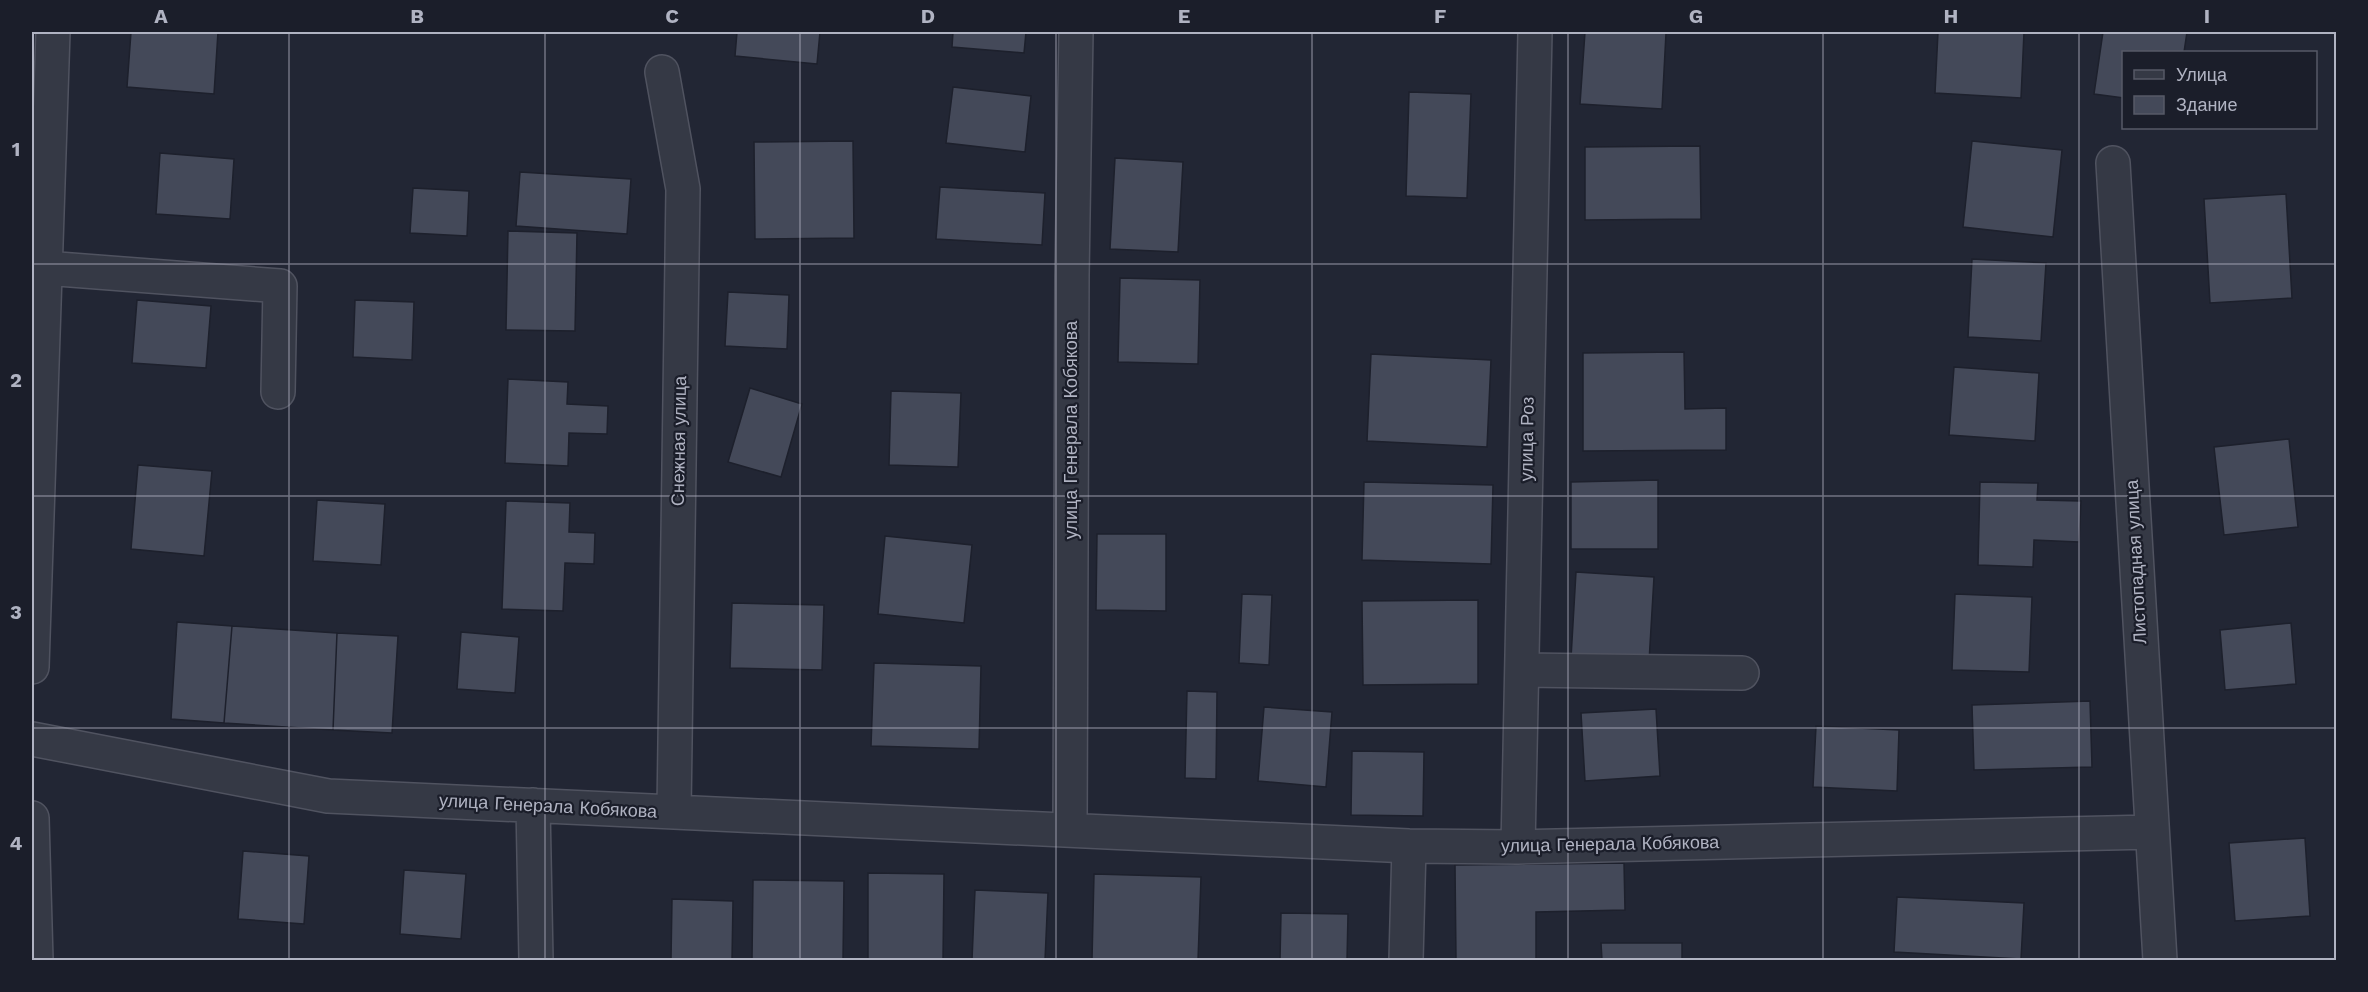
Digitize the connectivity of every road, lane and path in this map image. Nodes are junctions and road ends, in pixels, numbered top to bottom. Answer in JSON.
{"nodes":[{"id":1,"x":54,"y":32,"type":"edge"},
{"id":2,"x":1076,"y":32,"type":"edge"},
{"id":3,"x":1535,"y":32,"type":"edge"},
{"id":4,"x":662,"y":72,"type":"dead end"},
{"id":5,"x":2114,"y":162,"type":"dead end"},
{"id":6,"x":45,"y":268,"type":"junction"},
{"id":7,"x":278,"y":392,"type":"dead end"},
{"id":8,"x":32,"y":667,"type":"edge"},
{"id":9,"x":1522,"y":670,"type":"junction"},
{"id":10,"x":1742,"y":673,"type":"dead end"},
{"id":11,"x":32,"y":739,"type":"edge"},
{"id":12,"x":533,"y":805,"type":"junction"},
{"id":13,"x":674,"y":811,"type":"junction"},
{"id":14,"x":32,"y":818,"type":"edge"},
{"id":15,"x":1070,"y":829,"type":"junction"},
{"id":16,"x":2151,"y":832,"type":"junction"},
{"id":17,"x":1409,"y":846,"type":"junction"},
{"id":18,"x":1518,"y":847,"type":"junction"},
{"id":19,"x":36,"y":960,"type":"edge"},
{"id":20,"x":536,"y":960,"type":"edge"},
{"id":21,"x":1406,"y":960,"type":"edge"},
{"id":22,"x":2160,"y":960,"type":"edge"}],
"edges":[{"from":1,"to":6,"type":"street"},
{"from":2,"to":15,"type":"street","name":"улица Генерала Кобякова"},
{"from":3,"to":9,"type":"street","name":"улица Роз"},
{"from":4,"to":13,"type":"street","name":"Снежная улица"},
{"from":5,"to":16,"type":"street","name":"Листопадная улица"},
{"from":6,"to":7,"type":"street"},
{"from":6,"to":8,"type":"street"},
{"from":9,"to":10,"type":"street"},
{"from":9,"to":18,"type":"street","name":"улица Роз"},
{"from":11,"to":12,"type":"street","name":"улица Генерала Кобякова"},
{"from":12,"to":13,"type":"street","name":"улица Генерала Кобякова"},
{"from":12,"to":20,"type":"street"},
{"from":13,"to":15,"type":"street","name":"улица Генерала Кобякова"},
{"from":14,"to":19,"type":"street"},
{"from":15,"to":17,"type":"street","name":"улица Генерала Кобякова"},
{"from":16,"to":18,"type":"street","name":"улица Генерала Кобякова"},
{"from":16,"to":22,"type":"street","name":"Листопадная улица"},
{"from":17,"to":18,"type":"street","name":"улица Генерала Кобякова"},
{"from":17,"to":21,"type":"street"}]}
